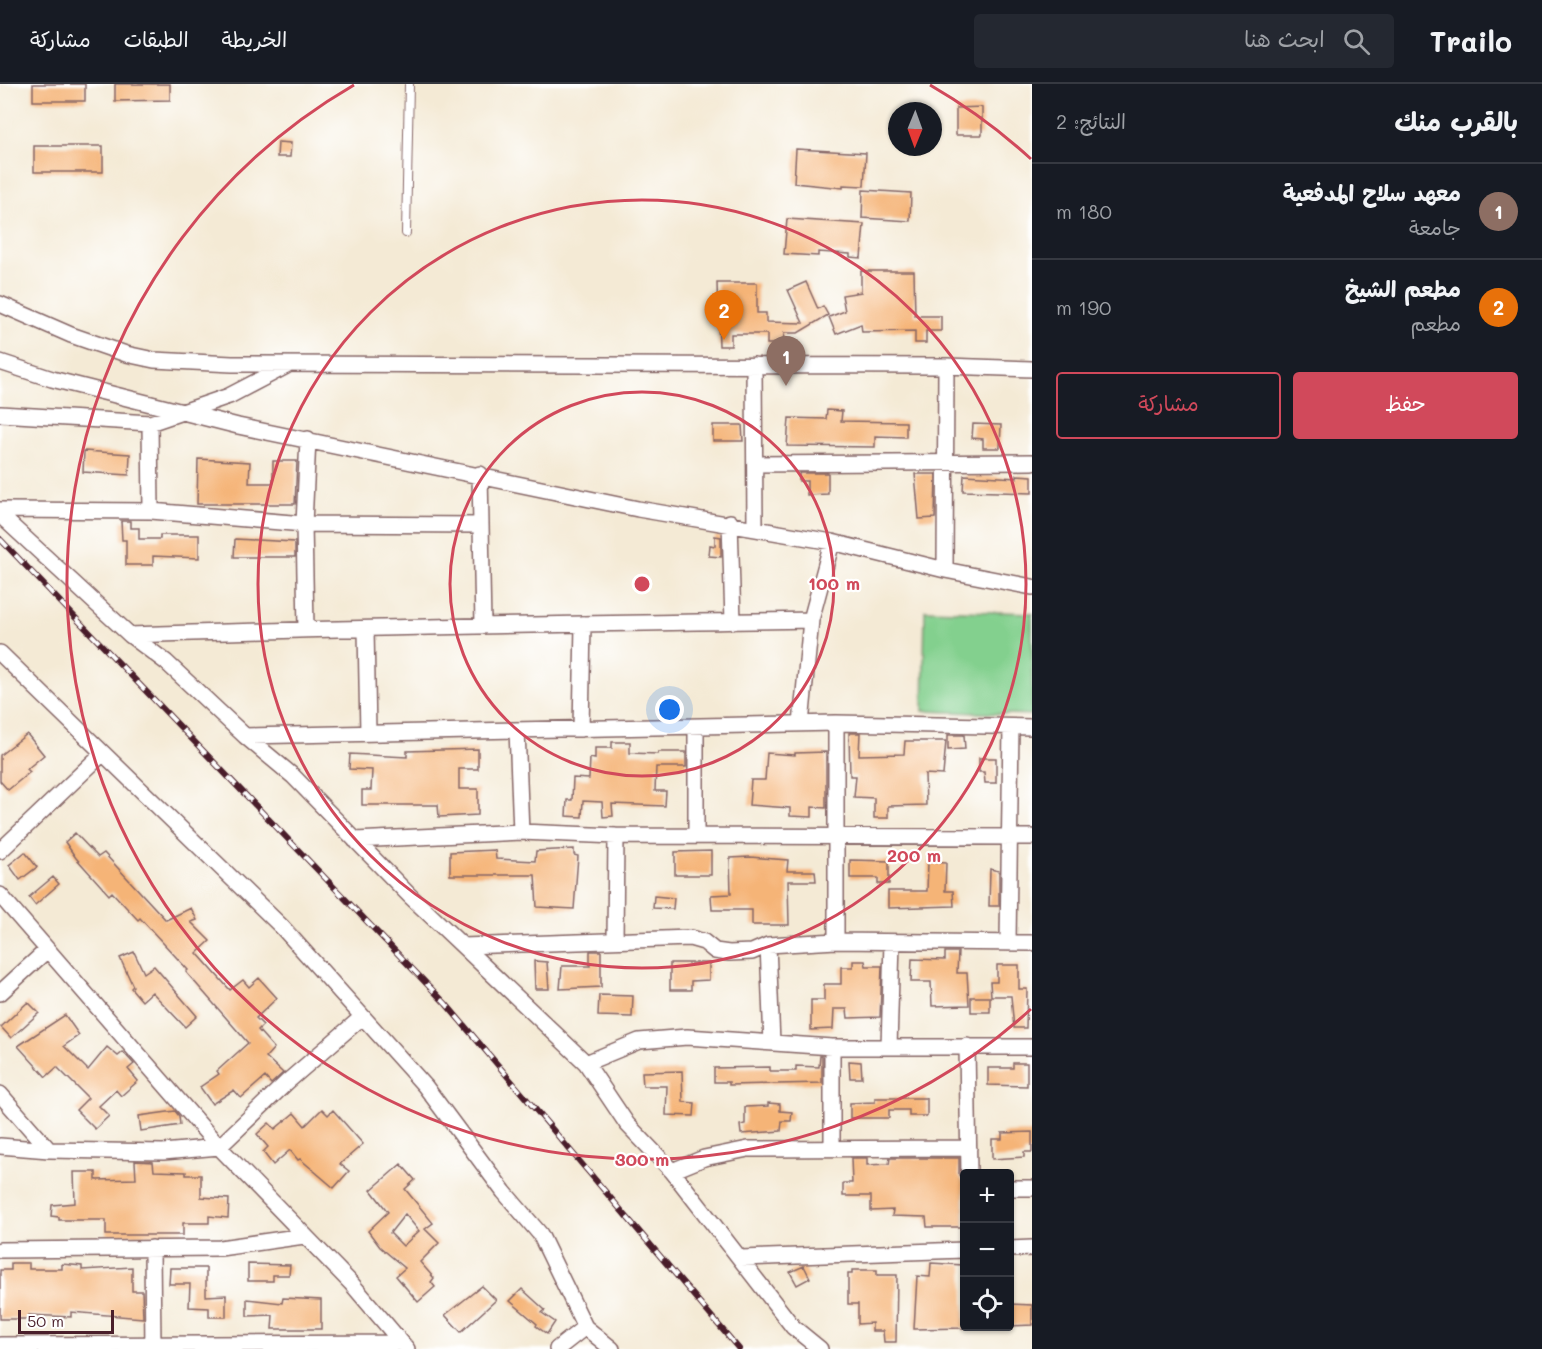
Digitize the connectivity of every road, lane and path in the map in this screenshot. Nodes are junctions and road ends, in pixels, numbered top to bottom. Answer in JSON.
{"nodes":[{"id":1,"x":409,"y":84,"type":"edge"},
{"id":2,"x":406,"y":232,"type":"dead end"},
{"id":3,"x":0,"y":304,"type":"edge"},
{"id":4,"x":0,"y":362,"type":"edge"},
{"id":5,"x":291,"y":364,"type":"junction"},
{"id":6,"x":754,"y":365,"type":"junction"},
{"id":7,"x":946,"y":366,"type":"junction"},
{"id":8,"x":1032,"y":369,"type":"edge"},
{"id":9,"x":179,"y":411,"type":"junction"},
{"id":10,"x":0,"y":414,"type":"edge"},
{"id":11,"x":150,"y":423,"type":"junction"},
{"id":12,"x":308,"y":439,"type":"junction"},
{"id":13,"x":946,"y":462,"type":"junction"},
{"id":14,"x":1032,"y":462,"type":"edge"},
{"id":15,"x":755,"y":464,"type":"junction"},
{"id":16,"x":480,"y":474,"type":"junction"},
{"id":17,"x":0,"y":510,"type":"edge"},
{"id":18,"x":151,"y":512,"type":"junction"},
{"id":19,"x":0,"y":515,"type":"edge"},
{"id":20,"x":730,"y":522,"type":"junction"},
{"id":21,"x":304,"y":524,"type":"junction"},
{"id":22,"x":480,"y":525,"type":"junction"},
{"id":23,"x":755,"y":528,"type":"junction"},
{"id":24,"x":832,"y":542,"type":"junction"},
{"id":25,"x":945,"y":570,"type":"junction"},
{"id":26,"x":1032,"y":588,"type":"edge"},
{"id":27,"x":811,"y":620,"type":"junction"},
{"id":28,"x":733,"y":622,"type":"junction"},
{"id":29,"x":583,"y":624,"type":"junction"},
{"id":30,"x":483,"y":625,"type":"junction"},
{"id":31,"x":306,"y":629,"type":"junction"},
{"id":32,"x":366,"y":630,"type":"junction"},
{"id":33,"x":130,"y":635,"type":"junction"},
{"id":34,"x":1,"y":656,"type":"edge"},
{"id":35,"x":836,"y":723,"type":"junction"},
{"id":36,"x":801,"y":724,"type":"junction"},
{"id":37,"x":1011,"y":727,"type":"junction"},
{"id":38,"x":1032,"y":727,"type":"edge"},
{"id":39,"x":696,"y":728,"type":"junction"},
{"id":40,"x":581,"y":729,"type":"junction"},
{"id":41,"x":517,"y":730,"type":"junction"},
{"id":42,"x":368,"y":733,"type":"junction"},
{"id":43,"x":245,"y":736,"type":"junction"},
{"id":44,"x":102,"y":754,"type":"junction"},
{"id":45,"x":521,"y":832,"type":"junction"},
{"id":46,"x":616,"y":836,"type":"junction"},
{"id":47,"x":696,"y":836,"type":"junction"},
{"id":48,"x":834,"y":836,"type":"junction"},
{"id":49,"x":1010,"y":837,"type":"junction"},
{"id":50,"x":1032,"y":837,"type":"edge"},
{"id":51,"x":355,"y":840,"type":"junction"},
{"id":52,"x":0,"y":851,"type":"edge"},
{"id":53,"x":0,"y":895,"type":"edge"},
{"id":54,"x":615,"y":941,"type":"junction"},
{"id":55,"x":836,"y":941,"type":"junction"},
{"id":56,"x":892,"y":942,"type":"junction"},
{"id":57,"x":1008,"y":942,"type":"junction"},
{"id":58,"x":1032,"y":943,"type":"edge"},
{"id":59,"x":768,"y":945,"type":"junction"},
{"id":60,"x":464,"y":946,"type":"junction"},
{"id":61,"x":47,"y":950,"type":"junction"},
{"id":62,"x":0,"y":993,"type":"edge"},
{"id":63,"x":361,"y":1018,"type":"junction"},
{"id":64,"x":772,"y":1043,"type":"junction"},
{"id":65,"x":967,"y":1046,"type":"junction"},
{"id":66,"x":832,"y":1047,"type":"junction"},
{"id":67,"x":889,"y":1047,"type":"junction"},
{"id":68,"x":1032,"y":1047,"type":"edge"},
{"id":69,"x":586,"y":1063,"type":"junction"},
{"id":70,"x":0,"y":1094,"type":"edge"},
{"id":71,"x":0,"y":1146,"type":"edge"},
{"id":72,"x":219,"y":1147,"type":"junction"},
{"id":73,"x":832,"y":1147,"type":"junction"},
{"id":74,"x":969,"y":1148,"type":"junction"},
{"id":75,"x":49,"y":1150,"type":"junction"},
{"id":76,"x":969,"y":1169,"type":"edge"},
{"id":77,"x":672,"y":1171,"type":"junction"},
{"id":78,"x":1014,"y":1188,"type":"edge"},
{"id":79,"x":1032,"y":1188,"type":"edge"},
{"id":80,"x":304,"y":1236,"type":"junction"},
{"id":81,"x":152,"y":1248,"type":"junction"},
{"id":82,"x":1032,"y":1248,"type":"edge"},
{"id":83,"x":1014,"y":1249,"type":"edge"},
{"id":84,"x":0,"y":1250,"type":"edge"},
{"id":85,"x":960,"y":1250,"type":"edge"},
{"id":86,"x":741,"y":1258,"type":"junction"},
{"id":87,"x":585,"y":1326,"type":"junction"},
{"id":88,"x":0,"y":1345,"type":"edge"},
{"id":89,"x":153,"y":1346,"type":"edge"},
{"id":90,"x":405,"y":1346,"type":"edge"},
{"id":91,"x":557,"y":1349,"type":"edge"},
{"id":92,"x":612,"y":1349,"type":"edge"},
{"id":93,"x":820,"y":1349,"type":"edge"}],
"edges":[{"from":1,"to":2,"type":"lane"},
{"from":3,"to":5,"type":"street"},
{"from":4,"to":9,"type":"street"},
{"from":5,"to":6,"type":"street"},
{"from":5,"to":9,"type":"street"},
{"from":6,"to":7,"type":"street"},
{"from":6,"to":15,"type":"street"},
{"from":7,"to":8,"type":"street"},
{"from":7,"to":13,"type":"street"},
{"from":9,"to":11,"type":"street"},
{"from":9,"to":12,"type":"street"},
{"from":10,"to":11,"type":"street"},
{"from":11,"to":18,"type":"street"},
{"from":12,"to":16,"type":"street"},
{"from":12,"to":21,"type":"street"},
{"from":13,"to":14,"type":"street"},
{"from":13,"to":15,"type":"street"},
{"from":13,"to":25,"type":"street"},
{"from":15,"to":23,"type":"street"},
{"from":16,"to":20,"type":"street"},
{"from":16,"to":22,"type":"street"},
{"from":17,"to":18,"type":"street"},
{"from":18,"to":21,"type":"street"},
{"from":19,"to":33,"type":"street"},
{"from":20,"to":23,"type":"street"},
{"from":20,"to":28,"type":"street"},
{"from":21,"to":22,"type":"street"},
{"from":21,"to":31,"type":"street"},
{"from":22,"to":30,"type":"street"},
{"from":23,"to":24,"type":"street"},
{"from":24,"to":25,"type":"street"},
{"from":24,"to":27,"type":"street"},
{"from":25,"to":26,"type":"street"},
{"from":27,"to":28,"type":"street"},
{"from":27,"to":36,"type":"street"},
{"from":28,"to":29,"type":"street"},
{"from":29,"to":30,"type":"street"},
{"from":29,"to":40,"type":"street"},
{"from":30,"to":32,"type":"street"},
{"from":31,"to":32,"type":"street"},
{"from":31,"to":33,"type":"street"},
{"from":32,"to":42,"type":"street"},
{"from":33,"to":43,"type":"street"},
{"from":34,"to":44,"type":"street"},
{"from":35,"to":36,"type":"street"},
{"from":35,"to":37,"type":"street"},
{"from":35,"to":48,"type":"street"},
{"from":36,"to":39,"type":"street"},
{"from":37,"to":38,"type":"street"},
{"from":37,"to":49,"type":"street"},
{"from":39,"to":40,"type":"street"},
{"from":39,"to":47,"type":"street"},
{"from":40,"to":41,"type":"street"},
{"from":41,"to":42,"type":"street"},
{"from":41,"to":45,"type":"street"},
{"from":42,"to":43,"type":"street"},
{"from":43,"to":51,"type":"street"},
{"from":44,"to":52,"type":"street"},
{"from":44,"to":63,"type":"street"},
{"from":45,"to":46,"type":"street"},
{"from":45,"to":51,"type":"street"},
{"from":46,"to":47,"type":"street"},
{"from":46,"to":54,"type":"street"},
{"from":47,"to":48,"type":"street"},
{"from":48,"to":49,"type":"street"},
{"from":48,"to":55,"type":"street"},
{"from":49,"to":50,"type":"street"},
{"from":49,"to":57,"type":"street"},
{"from":51,"to":60,"type":"street"},
{"from":53,"to":61,"type":"street"},
{"from":54,"to":59,"type":"street"},
{"from":54,"to":60,"type":"street"},
{"from":55,"to":56,"type":"street"},
{"from":55,"to":59,"type":"street"},
{"from":56,"to":57,"type":"street"},
{"from":56,"to":67,"type":"street"},
{"from":57,"to":58,"type":"street"},
{"from":59,"to":64,"type":"street"},
{"from":60,"to":69,"type":"street"},
{"from":61,"to":62,"type":"street"},
{"from":61,"to":72,"type":"street"},
{"from":63,"to":72,"type":"street"},
{"from":63,"to":87,"type":"street"},
{"from":64,"to":66,"type":"street"},
{"from":64,"to":69,"type":"street"},
{"from":65,"to":67,"type":"street"},
{"from":65,"to":68,"type":"street"},
{"from":65,"to":74,"type":"street"},
{"from":66,"to":67,"type":"street"},
{"from":66,"to":73,"type":"street"},
{"from":69,"to":77,"type":"street"},
{"from":70,"to":75,"type":"street"},
{"from":71,"to":75,"type":"street"},
{"from":72,"to":75,"type":"street"},
{"from":72,"to":80,"type":"street"},
{"from":73,"to":74,"type":"street"},
{"from":73,"to":77,"type":"street"},
{"from":74,"to":76,"type":"street"},
{"from":77,"to":86,"type":"street"},
{"from":78,"to":79,"type":"street"},
{"from":80,"to":81,"type":"street"},
{"from":80,"to":90,"type":"street"},
{"from":81,"to":84,"type":"street"},
{"from":81,"to":89,"type":"street"},
{"from":82,"to":83,"type":"street"},
{"from":85,"to":86,"type":"street"},
{"from":86,"to":93,"type":"street"},
{"from":87,"to":91,"type":"street"},
{"from":87,"to":92,"type":"street"},
{"from":88,"to":89,"type":"street"},
{"from":89,"to":90,"type":"street"}]}
